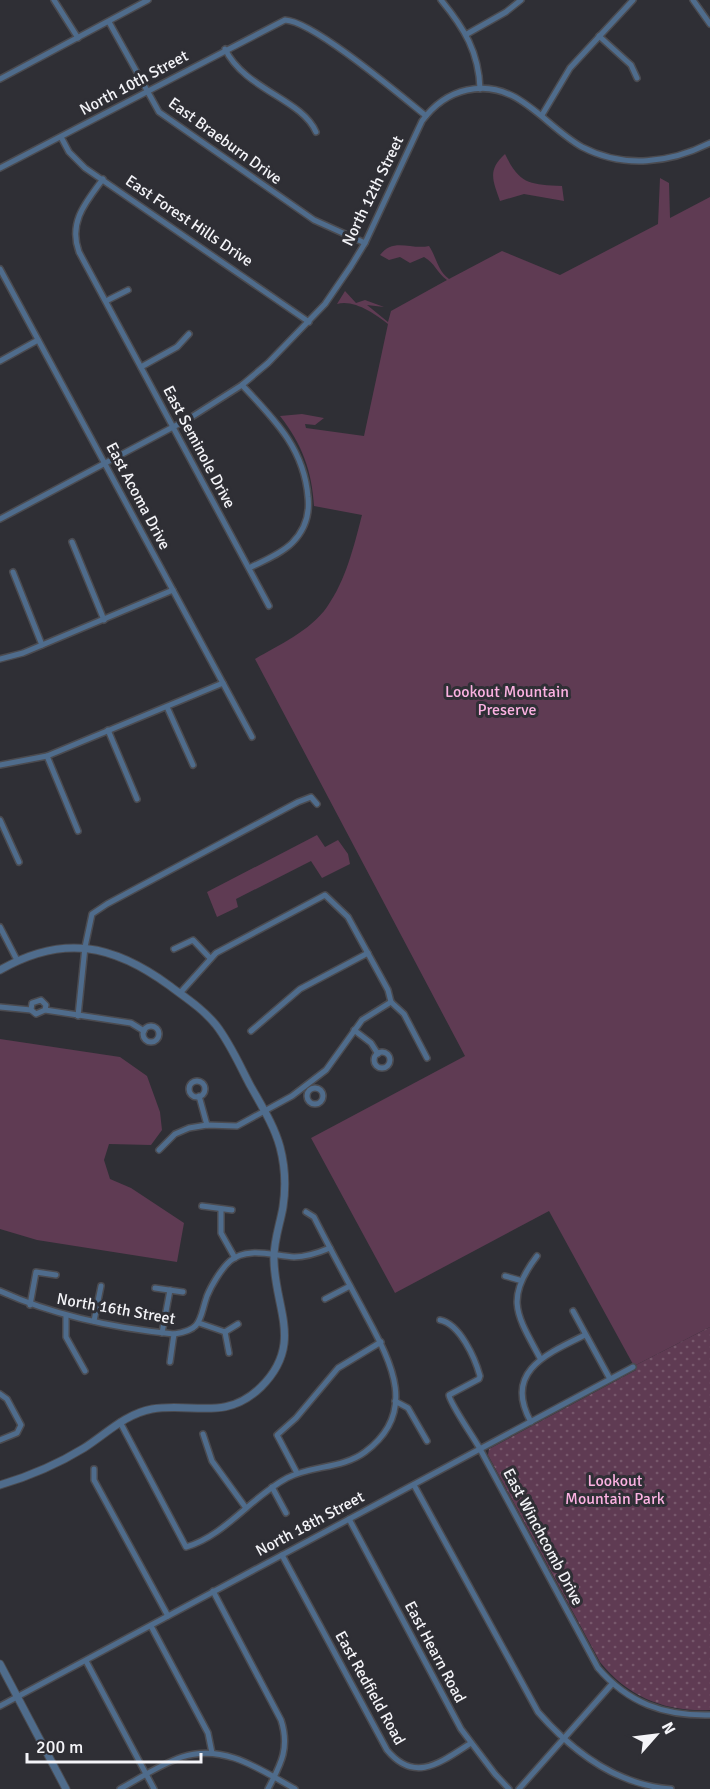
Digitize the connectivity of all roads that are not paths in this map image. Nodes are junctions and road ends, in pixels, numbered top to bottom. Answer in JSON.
{"nodes":[{"id":1,"x":54,"y":0,"type":"edge"},
{"id":2,"x":148,"y":0,"type":"edge"},
{"id":3,"x":441,"y":0,"type":"edge"},
{"id":4,"x":521,"y":0,"type":"edge"},
{"id":5,"x":633,"y":0,"type":"edge"},
{"id":6,"x":693,"y":0,"type":"edge"},
{"id":7,"x":109,"y":21,"type":"junction"},
{"id":8,"x":710,"y":24,"type":"edge"},
{"id":9,"x":467,"y":34,"type":"junction"},
{"id":10,"x":599,"y":36,"type":"junction"},
{"id":11,"x":78,"y":38,"type":"junction"},
{"id":12,"x":225,"y":49,"type":"junction"},
{"id":13,"x":637,"y":78,"type":"dead end"},
{"id":14,"x":0,"y":79,"type":"edge"},
{"id":15,"x":480,"y":88,"type":"junction"},
{"id":16,"x":146,"y":92,"type":"junction"},
{"id":17,"x":542,"y":115,"type":"junction"},
{"id":18,"x":426,"y":116,"type":"junction"},
{"id":19,"x":316,"y":132,"type":"dead end"},
{"id":20,"x":61,"y":137,"type":"junction"},
{"id":21,"x":710,"y":142,"type":"edge"},
{"id":22,"x":0,"y":168,"type":"edge"},
{"id":23,"x":103,"y":179,"type":"junction"},
{"id":24,"x":365,"y":243,"type":"junction"},
{"id":25,"x":0,"y":269,"type":"edge"},
{"id":26,"x":128,"y":290,"type":"dead end"},
{"id":27,"x":106,"y":302,"type":"junction"},
{"id":28,"x":309,"y":322,"type":"junction"},
{"id":29,"x":189,"y":334,"type":"dead end"},
{"id":30,"x":38,"y":340,"type":"junction"},
{"id":31,"x":0,"y":361,"type":"edge"},
{"id":32,"x":141,"y":367,"type":"junction"},
{"id":33,"x":242,"y":385,"type":"junction"},
{"id":34,"x":173,"y":427,"type":"junction"},
{"id":35,"x":105,"y":463,"type":"junction"},
{"id":36,"x":0,"y":519,"type":"edge"},
{"id":37,"x":72,"y":542,"type":"dead end"},
{"id":38,"x":249,"y":568,"type":"junction"},
{"id":39,"x":13,"y":572,"type":"dead end"},
{"id":40,"x":173,"y":590,"type":"junction"},
{"id":41,"x":269,"y":606,"type":"dead end"},
{"id":42,"x":104,"y":620,"type":"junction"},
{"id":43,"x":42,"y":645,"type":"junction"},
{"id":44,"x":0,"y":659,"type":"edge"},
{"id":45,"x":223,"y":683,"type":"junction"},
{"id":46,"x":167,"y":707,"type":"junction"},
{"id":47,"x":108,"y":730,"type":"junction"},
{"id":48,"x":252,"y":737,"type":"dead end"},
{"id":49,"x":47,"y":756,"type":"junction"},
{"id":50,"x":0,"y":765,"type":"edge"},
{"id":51,"x":193,"y":765,"type":"dead end"},
{"id":52,"x":137,"y":799,"type":"dead end"},
{"id":53,"x":317,"y":804,"type":"dead end"},
{"id":54,"x":0,"y":820,"type":"edge"},
{"id":55,"x":78,"y":831,"type":"dead end"},
{"id":56,"x":19,"y":862,"type":"dead end"},
{"id":57,"x":0,"y":927,"type":"edge"},
{"id":58,"x":85,"y":947,"type":"junction"},
{"id":59,"x":174,"y":949,"type":"dead end"},
{"id":60,"x":368,"y":953,"type":"junction"},
{"id":61,"x":210,"y":958,"type":"junction"},
{"id":62,"x":17,"y":960,"type":"junction"},
{"id":63,"x":0,"y":970,"type":"edge"},
{"id":64,"x":180,"y":993,"type":"junction"},
{"id":65,"x":391,"y":1002,"type":"junction"},
{"id":66,"x":0,"y":1007,"type":"edge"},
{"id":67,"x":31,"y":1010,"type":"junction"},
{"id":68,"x":45,"y":1011,"type":"junction"},
{"id":69,"x":78,"y":1016,"type":"junction"},
{"id":70,"x":354,"y":1030,"type":"junction"},
{"id":71,"x":144,"y":1031,"type":"dead end"},
{"id":72,"x":252,"y":1032,"type":"dead end"},
{"id":73,"x":378,"y":1054,"type":"dead end"},
{"id":74,"x":427,"y":1058,"type":"dead end"},
{"id":75,"x":200,"y":1096,"type":"dead end"},
{"id":76,"x":265,"y":1112,"type":"junction"},
{"id":77,"x":207,"y":1125,"type":"junction"},
{"id":78,"x":159,"y":1150,"type":"dead end"},
{"id":79,"x":202,"y":1206,"type":"dead end"},
{"id":80,"x":221,"y":1209,"type":"junction"},
{"id":81,"x":232,"y":1210,"type":"dead end"},
{"id":82,"x":306,"y":1212,"type":"dead end"},
{"id":83,"x":330,"y":1248,"type":"junction"},
{"id":84,"x":274,"y":1255,"type":"junction"},
{"id":85,"x":537,"y":1256,"type":"dead end"},
{"id":86,"x":235,"y":1258,"type":"junction"},
{"id":87,"x":56,"y":1275,"type":"dead end"},
{"id":88,"x":505,"y":1276,"type":"dead end"},
{"id":89,"x":519,"y":1280,"type":"junction"},
{"id":90,"x":101,"y":1286,"type":"dead end"},
{"id":91,"x":350,"y":1286,"type":"junction"},
{"id":92,"x":155,"y":1288,"type":"dead end"},
{"id":93,"x":170,"y":1290,"type":"junction"},
{"id":94,"x":0,"y":1291,"type":"edge"},
{"id":95,"x":183,"y":1292,"type":"dead end"},
{"id":96,"x":325,"y":1299,"type":"dead end"},
{"id":97,"x":30,"y":1305,"type":"junction"},
{"id":98,"x":573,"y":1311,"type":"dead end"},
{"id":99,"x":66,"y":1316,"type":"junction"},
{"id":100,"x":440,"y":1320,"type":"dead end"},
{"id":101,"x":94,"y":1321,"type":"junction"},
{"id":102,"x":199,"y":1323,"type":"junction"},
{"id":103,"x":238,"y":1324,"type":"dead end"},
{"id":104,"x":225,"y":1332,"type":"junction"},
{"id":105,"x":162,"y":1333,"type":"junction"},
{"id":106,"x":174,"y":1334,"type":"junction"},
{"id":107,"x":585,"y":1335,"type":"junction"},
{"id":108,"x":381,"y":1342,"type":"junction"},
{"id":109,"x":229,"y":1353,"type":"dead end"},
{"id":110,"x":540,"y":1358,"type":"junction"},
{"id":111,"x":170,"y":1362,"type":"dead end"},
{"id":112,"x":633,"y":1367,"type":"dead end"},
{"id":113,"x":85,"y":1371,"type":"dead end"},
{"id":114,"x":610,"y":1379,"type":"junction"},
{"id":115,"x":0,"y":1394,"type":"edge"},
{"id":116,"x":395,"y":1401,"type":"junction"},
{"id":117,"x":120,"y":1422,"type":"junction"},
{"id":118,"x":531,"y":1422,"type":"junction"},
{"id":119,"x":203,"y":1434,"type":"dead end"},
{"id":120,"x":0,"y":1440,"type":"edge"},
{"id":121,"x":427,"y":1441,"type":"dead end"},
{"id":122,"x":480,"y":1449,"type":"junction"},
{"id":123,"x":94,"y":1469,"type":"dead end"},
{"id":124,"x":297,"y":1473,"type":"junction"},
{"id":125,"x":0,"y":1485,"type":"edge"},
{"id":126,"x":414,"y":1485,"type":"junction"},
{"id":127,"x":272,"y":1487,"type":"junction"},
{"id":128,"x":246,"y":1508,"type":"junction"},
{"id":129,"x":286,"y":1513,"type":"dead end"},
{"id":130,"x":349,"y":1519,"type":"junction"},
{"id":131,"x":282,"y":1555,"type":"junction"},
{"id":132,"x":213,"y":1591,"type":"junction"},
{"id":133,"x":168,"y":1616,"type":"junction"},
{"id":134,"x":151,"y":1626,"type":"junction"},
{"id":135,"x":86,"y":1661,"type":"junction"},
{"id":136,"x":0,"y":1664,"type":"edge"},
{"id":137,"x":612,"y":1684,"type":"junction"},
{"id":138,"x":17,"y":1697,"type":"junction"},
{"id":139,"x":0,"y":1706,"type":"edge"},
{"id":140,"x":710,"y":1715,"type":"edge"},
{"id":141,"x":563,"y":1740,"type":"junction"},
{"id":142,"x":471,"y":1743,"type":"junction"},
{"id":143,"x":212,"y":1753,"type":"junction"},
{"id":144,"x":146,"y":1775,"type":"junction"},
{"id":145,"x":274,"y":1778,"type":"junction"},
{"id":146,"x":66,"y":1789,"type":"edge"},
{"id":147,"x":120,"y":1789,"type":"edge"},
{"id":148,"x":154,"y":1789,"type":"edge"},
{"id":149,"x":268,"y":1789,"type":"edge"},
{"id":150,"x":295,"y":1789,"type":"edge"},
{"id":151,"x":509,"y":1789,"type":"edge"},
{"id":152,"x":519,"y":1789,"type":"edge"},
{"id":153,"x":671,"y":1789,"type":"edge"}],
"edges":[{"from":1,"to":11,"type":"street"},
{"from":2,"to":7,"type":"street"},
{"from":3,"to":9,"type":"street"},
{"from":4,"to":9,"type":"street"},
{"from":5,"to":10,"type":"street"},
{"from":6,"to":8,"type":"street"},
{"from":7,"to":11,"type":"street"},
{"from":7,"to":16,"type":"street","name":"East Braeburn Drive"},
{"from":9,"to":15,"type":"street"},
{"from":10,"to":13,"type":"street"},
{"from":10,"to":17,"type":"street"},
{"from":11,"to":14,"type":"street"},
{"from":12,"to":16,"type":"street","name":"North 10th Street"},
{"from":12,"to":18,"type":"street","name":"North 10th Street"},
{"from":12,"to":19,"type":"street"},
{"from":15,"to":17,"type":"street","name":"North 12th Street"},
{"from":15,"to":18,"type":"street","name":"North 12th Street"},
{"from":16,"to":20,"type":"street","name":"North 10th Street"},
{"from":16,"to":24,"type":"street","name":"East Braeburn Drive"},
{"from":17,"to":21,"type":"street","name":"North 12th Street"},
{"from":18,"to":24,"type":"street","name":"North 12th Street"},
{"from":20,"to":22,"type":"street","name":"North 10th Street"},
{"from":20,"to":23,"type":"street","name":"East Forest Hills Drive"},
{"from":23,"to":27,"type":"street","name":"East Seminole Drive"},
{"from":23,"to":28,"type":"street","name":"East Forest Hills Drive"},
{"from":24,"to":28,"type":"street","name":"North 12th Street"},
{"from":25,"to":30,"type":"street","name":"East Acoma Drive"},
{"from":26,"to":27,"type":"street"},
{"from":27,"to":32,"type":"street","name":"East Seminole Drive"},
{"from":28,"to":33,"type":"street","name":"North 12th Street"},
{"from":29,"to":32,"type":"street"},
{"from":30,"to":31,"type":"street"},
{"from":30,"to":35,"type":"street","name":"East Acoma Drive"},
{"from":32,"to":34,"type":"street","name":"East Seminole Drive"},
{"from":33,"to":34,"type":"street","name":"North 12th Street"},
{"from":33,"to":38,"type":"street"},
{"from":34,"to":35,"type":"street","name":"North 12th Street"},
{"from":34,"to":38,"type":"street","name":"East Seminole Drive"},
{"from":35,"to":36,"type":"street","name":"North 12th Street"},
{"from":35,"to":40,"type":"street","name":"East Acoma Drive"},
{"from":37,"to":42,"type":"street"},
{"from":38,"to":41,"type":"street","name":"East Seminole Drive"},
{"from":39,"to":43,"type":"street"},
{"from":40,"to":42,"type":"street"},
{"from":40,"to":45,"type":"street","name":"East Acoma Drive"},
{"from":42,"to":43,"type":"street"},
{"from":43,"to":44,"type":"street"},
{"from":45,"to":46,"type":"street"},
{"from":45,"to":48,"type":"street","name":"East Acoma Drive"},
{"from":46,"to":47,"type":"street"},
{"from":46,"to":51,"type":"street"},
{"from":47,"to":49,"type":"street"},
{"from":47,"to":52,"type":"street"},
{"from":49,"to":50,"type":"street"},
{"from":49,"to":55,"type":"street"},
{"from":53,"to":58,"type":"street"},
{"from":54,"to":56,"type":"street"},
{"from":57,"to":62,"type":"street"},
{"from":58,"to":62,"type":"street"},
{"from":58,"to":64,"type":"street"},
{"from":58,"to":69,"type":"street"},
{"from":59,"to":61,"type":"street"},
{"from":60,"to":61,"type":"street"},
{"from":60,"to":65,"type":"street"},
{"from":60,"to":72,"type":"street"},
{"from":61,"to":64,"type":"street"},
{"from":62,"to":63,"type":"street"},
{"from":64,"to":76,"type":"street"},
{"from":65,"to":70,"type":"street"},
{"from":65,"to":74,"type":"street"},
{"from":66,"to":67,"type":"street"},
{"from":67,"to":68,"type":"street"},
{"from":67,"to":68,"type":"street"},
{"from":68,"to":69,"type":"street"},
{"from":69,"to":71,"type":"street"},
{"from":70,"to":73,"type":"street"},
{"from":70,"to":76,"type":"street"},
{"from":75,"to":77,"type":"street"},
{"from":76,"to":77,"type":"street"},
{"from":76,"to":84,"type":"street"},
{"from":77,"to":78,"type":"street"},
{"from":79,"to":80,"type":"street"},
{"from":80,"to":81,"type":"street"},
{"from":80,"to":86,"type":"street"},
{"from":82,"to":83,"type":"street"},
{"from":83,"to":84,"type":"street"},
{"from":83,"to":91,"type":"street"},
{"from":84,"to":86,"type":"street"},
{"from":84,"to":117,"type":"street"},
{"from":85,"to":89,"type":"street"},
{"from":86,"to":102,"type":"street","name":"North 16th Street"},
{"from":87,"to":97,"type":"street"},
{"from":88,"to":89,"type":"street"},
{"from":89,"to":110,"type":"street"},
{"from":90,"to":101,"type":"street"},
{"from":91,"to":96,"type":"street"},
{"from":91,"to":108,"type":"street"},
{"from":92,"to":93,"type":"street"},
{"from":93,"to":95,"type":"street"},
{"from":93,"to":105,"type":"street"},
{"from":94,"to":97,"type":"street","name":"North 16th Street"},
{"from":97,"to":99,"type":"street","name":"North 16th Street"},
{"from":98,"to":107,"type":"street"},
{"from":99,"to":101,"type":"street","name":"North 16th Street"},
{"from":99,"to":113,"type":"street"},
{"from":100,"to":122,"type":"street","name":"East Winchcomb Drive"},
{"from":101,"to":105,"type":"street","name":"North 16th Street"},
{"from":102,"to":104,"type":"street"},
{"from":102,"to":106,"type":"street","name":"North 16th Street"},
{"from":103,"to":104,"type":"street"},
{"from":104,"to":109,"type":"street"},
{"from":105,"to":106,"type":"street","name":"North 16th Street"},
{"from":106,"to":111,"type":"street"},
{"from":107,"to":110,"type":"street"},
{"from":107,"to":114,"type":"street"},
{"from":108,"to":116,"type":"street"},
{"from":108,"to":124,"type":"street"},
{"from":110,"to":118,"type":"street"},
{"from":112,"to":114,"type":"street","name":"North 18th Street"},
{"from":114,"to":118,"type":"street","name":"North 18th Street"},
{"from":115,"to":120,"type":"street"},
{"from":116,"to":121,"type":"street"},
{"from":116,"to":124,"type":"street"},
{"from":117,"to":125,"type":"street"},
{"from":117,"to":128,"type":"street"},
{"from":118,"to":122,"type":"street","name":"North 18th Street"},
{"from":119,"to":128,"type":"street"},
{"from":122,"to":126,"type":"street","name":"North 18th Street"},
{"from":122,"to":137,"type":"street","name":"East Winchcomb Drive"},
{"from":123,"to":133,"type":"street"},
{"from":124,"to":127,"type":"street"},
{"from":126,"to":130,"type":"street","name":"North 18th Street"},
{"from":126,"to":141,"type":"street"},
{"from":127,"to":128,"type":"street"},
{"from":127,"to":129,"type":"street"},
{"from":130,"to":131,"type":"street","name":"North 18th Street"},
{"from":130,"to":142,"type":"street","name":"East Hearn Road"},
{"from":131,"to":132,"type":"street","name":"North 18th Street"},
{"from":131,"to":142,"type":"street","name":"East Redfield Road"},
{"from":132,"to":133,"type":"street","name":"North 18th Street"},
{"from":132,"to":145,"type":"street"},
{"from":133,"to":134,"type":"street","name":"North 18th Street"},
{"from":134,"to":135,"type":"street","name":"North 18th Street"},
{"from":134,"to":143,"type":"street"},
{"from":135,"to":138,"type":"street","name":"North 18th Street"},
{"from":135,"to":144,"type":"street"},
{"from":136,"to":138,"type":"street"},
{"from":137,"to":140,"type":"street","name":"East Winchcomb Drive"},
{"from":137,"to":141,"type":"street"},
{"from":138,"to":139,"type":"street","name":"North 18th Street"},
{"from":138,"to":146,"type":"street"},
{"from":141,"to":152,"type":"street"},
{"from":141,"to":153,"type":"street"},
{"from":142,"to":151,"type":"street","name":"East Hearn Road"},
{"from":143,"to":144,"type":"street"},
{"from":143,"to":145,"type":"street"},
{"from":144,"to":147,"type":"street"},
{"from":144,"to":148,"type":"street"},
{"from":145,"to":149,"type":"street"},
{"from":145,"to":150,"type":"street"}]}
